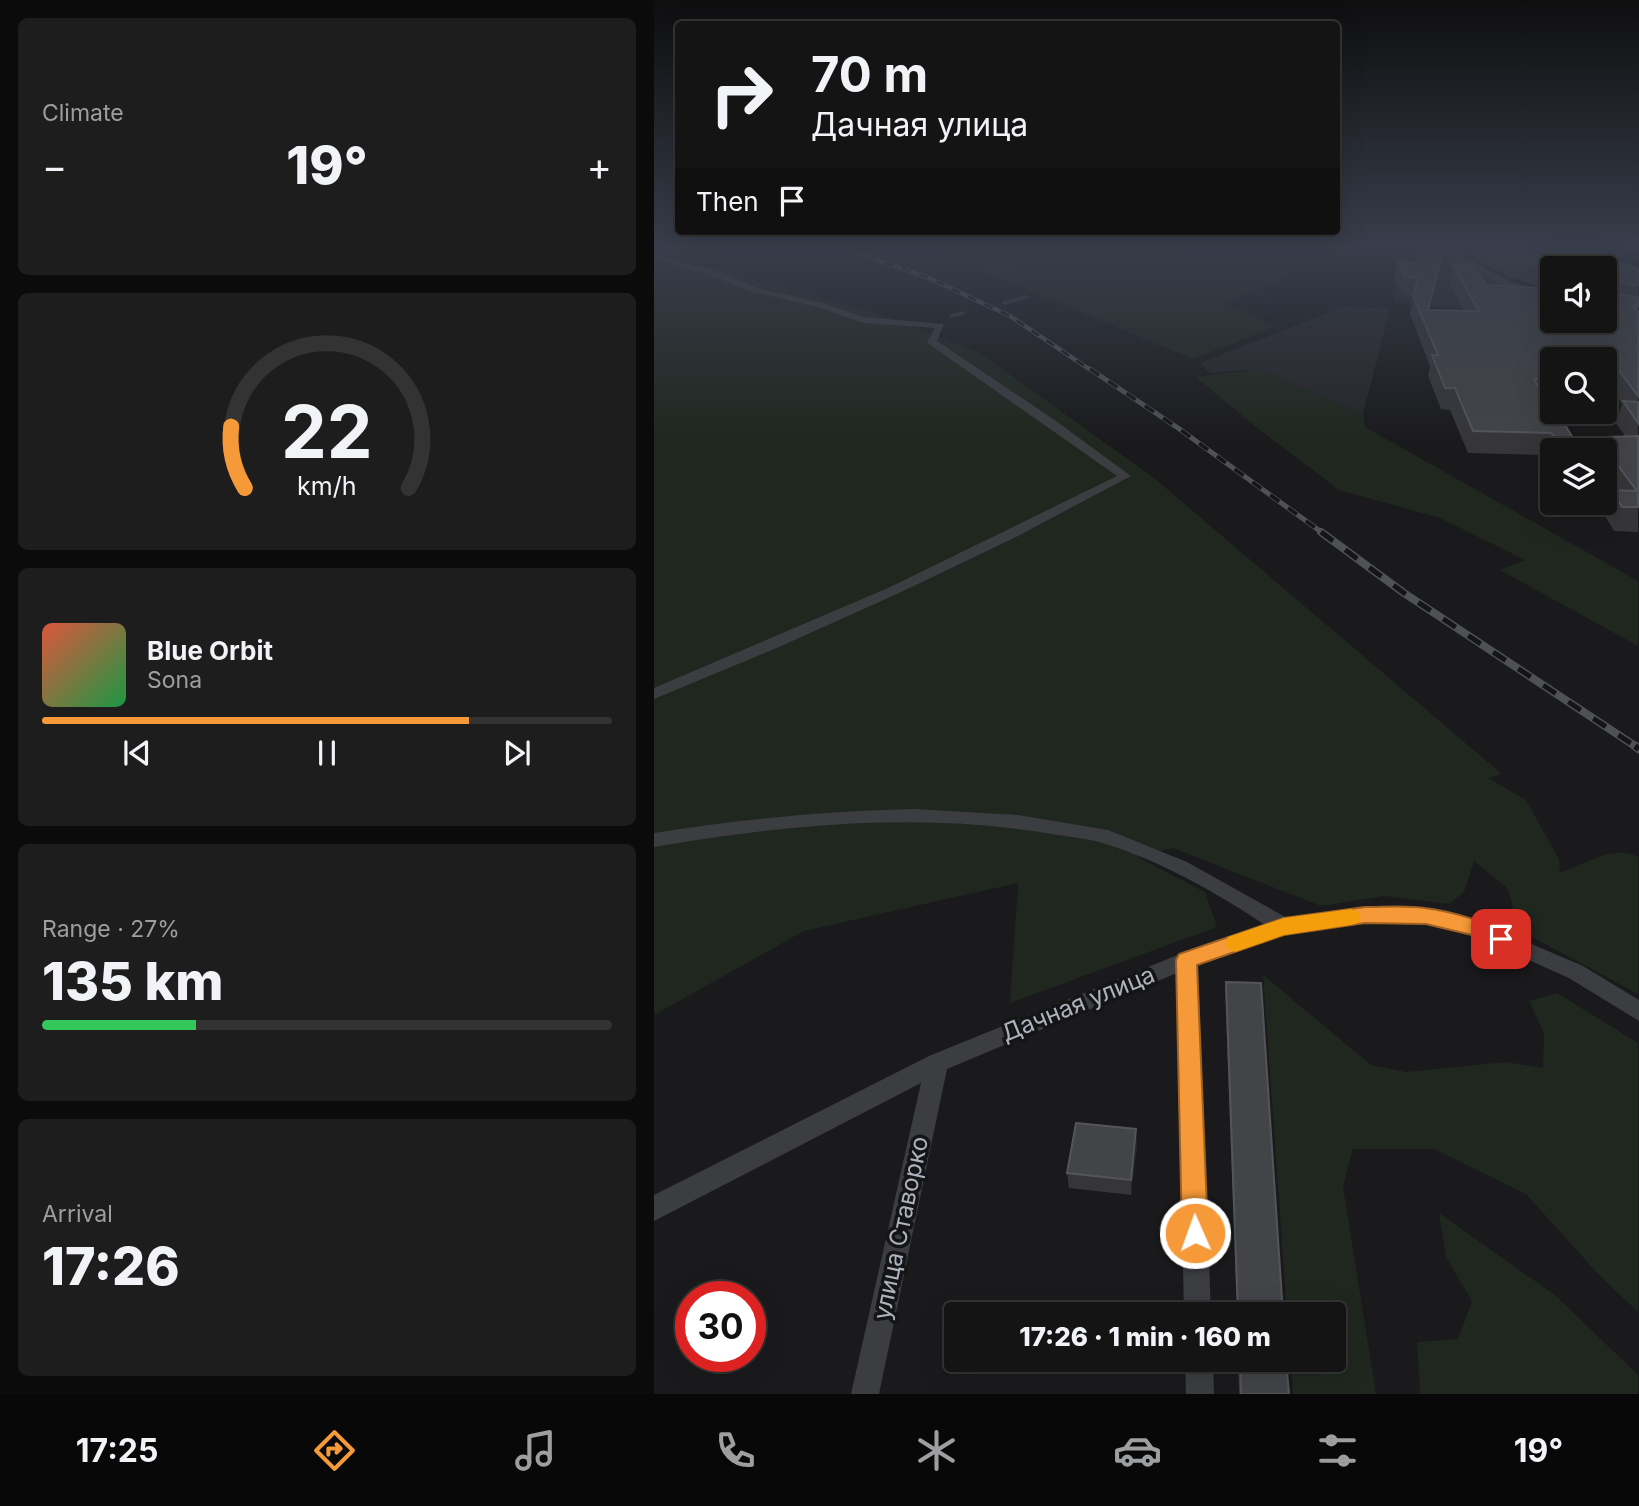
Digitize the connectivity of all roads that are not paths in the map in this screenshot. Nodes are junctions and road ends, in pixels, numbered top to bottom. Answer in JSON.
{"nodes":[{"id":1,"x":834,"y":310,"type":"edge"},
{"id":2,"x":654,"y":694,"type":"edge"},
{"id":3,"x":654,"y":841,"type":"edge"},
{"id":4,"x":1284,"y":927,"type":"junction"},
{"id":5,"x":1187,"y":960,"type":"junction"},
{"id":6,"x":1639,"y":1012,"type":"edge"},
{"id":7,"x":937,"y":1063,"type":"junction"},
{"id":8,"x":654,"y":1208,"type":"edge"},
{"id":9,"x":1198,"y":1302,"type":"edge"},
{"id":10,"x":1199,"y":1372,"type":"edge"},
{"id":11,"x":865,"y":1394,"type":"edge"},
{"id":12,"x":1200,"y":1394,"type":"edge"}],
"edges":[{"from":1,"to":2,"type":"street"},
{"from":3,"to":4,"type":"street"},
{"from":4,"to":5,"type":"street","name":"Дачная улица"},
{"from":4,"to":6,"type":"street","name":"Дачная улица"},
{"from":5,"to":7,"type":"street","name":"Дачная улица"},
{"from":5,"to":9,"type":"street"},
{"from":7,"to":8,"type":"street","name":"Дачная улица"},
{"from":7,"to":11,"type":"street","name":"улица Ставорко"},
{"from":10,"to":12,"type":"street"}]}
